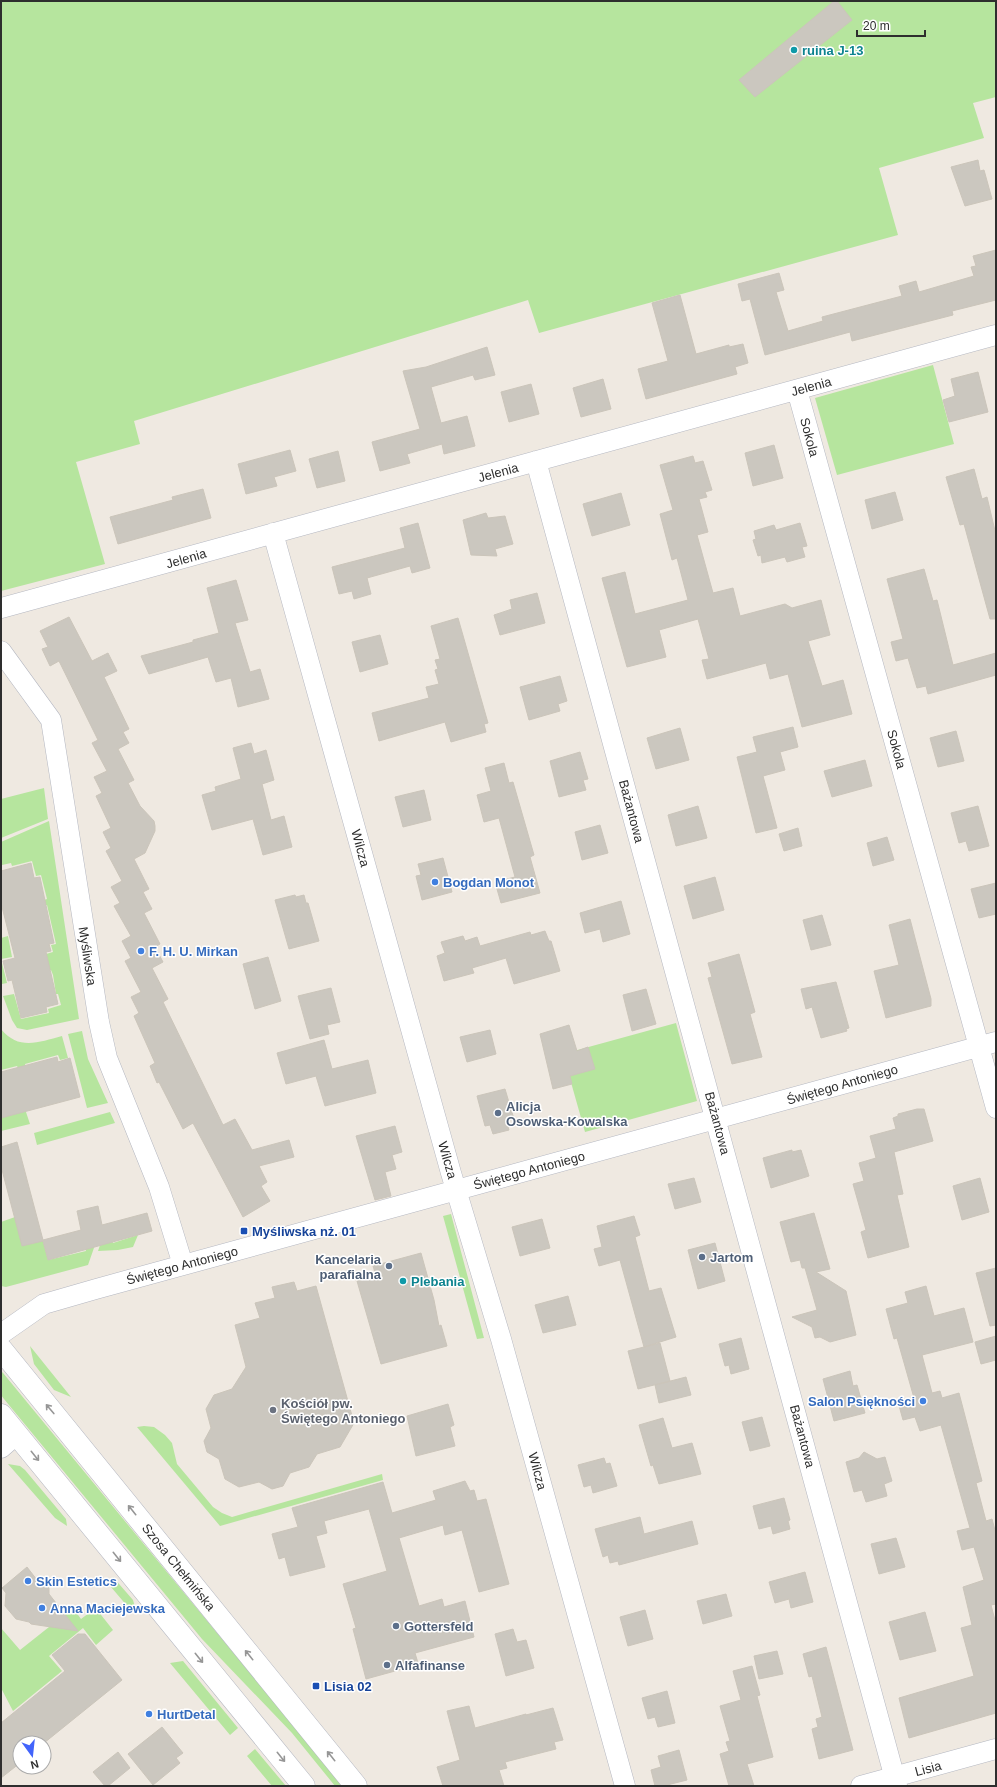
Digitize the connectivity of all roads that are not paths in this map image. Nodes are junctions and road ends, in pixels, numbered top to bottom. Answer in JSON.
{"nodes":[{"id":1,"x":996,"y":335,"type":"edge"},
{"id":2,"x":797,"y":390,"type":"junction"},
{"id":3,"x":536,"y":462,"type":"junction"},
{"id":4,"x":274,"y":533,"type":"junction"},
{"id":5,"x":1,"y":608,"type":"edge"},
{"id":6,"x":1,"y":651,"type":"edge"},
{"id":7,"x":988,"y":1044,"type":"edge"},
{"id":8,"x":996,"y":1108,"type":"edge"},
{"id":9,"x":716,"y":1119,"type":"junction"},
{"id":10,"x":457,"y":1190,"type":"junction"},
{"id":11,"x":183,"y":1265,"type":"junction"},
{"id":12,"x":1,"y":1334,"type":"edge"},
{"id":13,"x":1,"y":1349,"type":"edge"},
{"id":14,"x":1,"y":1415,"type":"edge"},
{"id":15,"x":9,"y":1441,"type":"edge"},
{"id":16,"x":996,"y":1749,"type":"edge"},
{"id":17,"x":896,"y":1781,"type":"edge"},
{"id":18,"x":304,"y":1786,"type":"edge"},
{"id":19,"x":356,"y":1786,"type":"edge"},
{"id":20,"x":624,"y":1786,"type":"edge"},
{"id":21,"x":861,"y":1786,"type":"edge"}],
"edges":[{"from":1,"to":2,"type":"street","name":"Jelenia"},
{"from":2,"to":3,"type":"street","name":"Jelenia"},
{"from":2,"to":7,"type":"street","name":"Sokola"},
{"from":3,"to":4,"type":"street","name":"Jelenia"},
{"from":3,"to":9,"type":"street","name":"Bażantowa"},
{"from":4,"to":5,"type":"street","name":"Jelenia"},
{"from":4,"to":10,"type":"street","name":"Wilcza"},
{"from":6,"to":11,"type":"street","name":"Myśliwska"},
{"from":7,"to":8,"type":"street","name":"Sokola"},
{"from":7,"to":9,"type":"street","name":"Świętego Antoniego"},
{"from":9,"to":10,"type":"street","name":"Świętego Antoniego"},
{"from":9,"to":17,"type":"street","name":"Bażantowa"},
{"from":10,"to":11,"type":"street","name":"Świętego Antoniego"},
{"from":10,"to":20,"type":"street","name":"Wilcza"},
{"from":11,"to":12,"type":"street","name":"Świętego Antoniego"},
{"from":19,"to":13,"type":"main road","name":"Szosa Chełmińska","one_way":true},
{"from":14,"to":15,"type":"main road"},
{"from":15,"to":18,"type":"main road","one_way":true},
{"from":16,"to":17,"type":"street","name":"Lisia"},
{"from":17,"to":21,"type":"street","name":"Lisia"}]}
